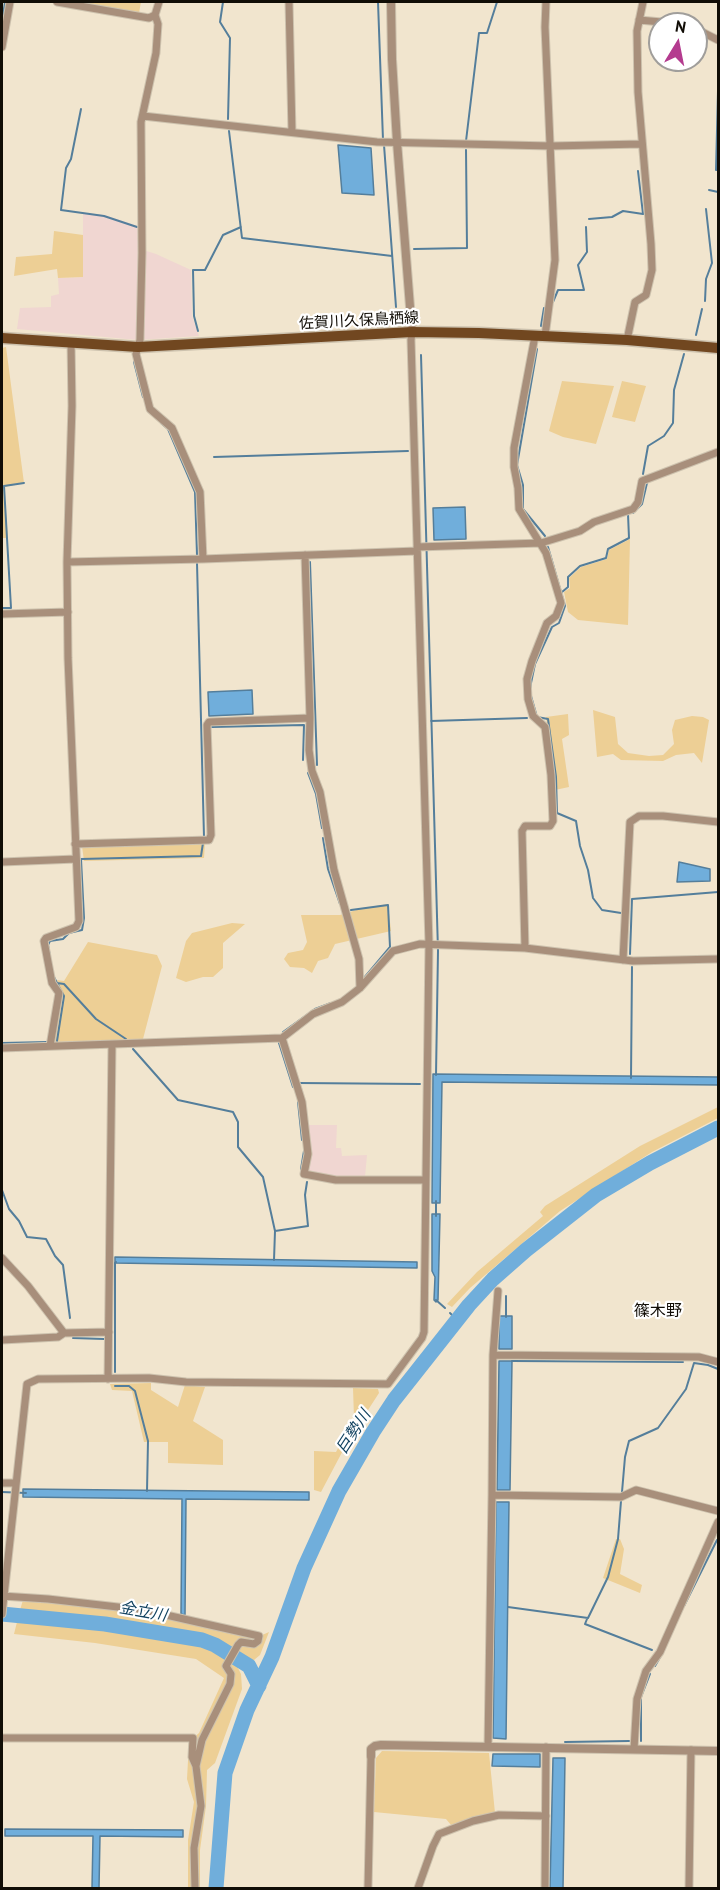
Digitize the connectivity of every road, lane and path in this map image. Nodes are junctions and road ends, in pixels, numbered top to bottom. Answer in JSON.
{"nodes":[{"id":1,"x":10,"y":2,"type":"edge"},
{"id":2,"x":57,"y":2,"type":"edge"},
{"id":3,"x":159,"y":2,"type":"edge"},
{"id":4,"x":289,"y":2,"type":"edge"},
{"id":5,"x":391,"y":2,"type":"edge"},
{"id":6,"x":546,"y":2,"type":"edge"},
{"id":7,"x":643,"y":2,"type":"edge"},
{"id":8,"x":155,"y":15,"type":"junction"},
{"id":9,"x":639,"y":20,"type":"junction"},
{"id":10,"x":648,"y":21,"type":"edge"},
{"id":11,"x":2,"y":47,"type":"edge"},
{"id":12,"x":143,"y":116,"type":"junction"},
{"id":13,"x":292,"y":132,"type":"junction"},
{"id":14,"x":393,"y":142,"type":"junction"},
{"id":15,"x":641,"y":144,"type":"junction"},
{"id":16,"x":551,"y":146,"type":"junction"},
{"id":17,"x":412,"y":332,"type":"junction"},
{"id":18,"x":540,"y":336,"type":"junction"},
{"id":19,"x":2,"y":338,"type":"edge"},
{"id":20,"x":627,"y":340,"type":"junction"},
{"id":21,"x":70,"y":342,"type":"junction"},
{"id":22,"x":138,"y":347,"type":"junction"},
{"id":23,"x":718,"y":348,"type":"edge"},
{"id":24,"x":718,"y":452,"type":"edge"},
{"id":25,"x":541,"y":543,"type":"junction"},
{"id":26,"x":417,"y":549,"type":"junction"},
{"id":27,"x":305,"y":555,"type":"junction"},
{"id":28,"x":203,"y":559,"type":"junction"},
{"id":29,"x":67,"y":562,"type":"junction"},
{"id":30,"x":68,"y":612,"type":"junction"},
{"id":31,"x":2,"y":614,"type":"edge"},
{"id":32,"x":310,"y":718,"type":"junction"},
{"id":33,"x":718,"y":822,"type":"edge"},
{"id":34,"x":75,"y":844,"type":"junction"},
{"id":35,"x":76,"y":859,"type":"junction"},
{"id":36,"x":2,"y":862,"type":"edge"},
{"id":37,"x":429,"y":944,"type":"junction"},
{"id":38,"x":525,"y":948,"type":"junction"},
{"id":39,"x":623,"y":960,"type":"junction"},
{"id":40,"x":718,"y":960,"type":"edge"},
{"id":41,"x":360,"y":988,"type":"junction"},
{"id":42,"x":282,"y":1038,"type":"junction"},
{"id":43,"x":112,"y":1045,"type":"junction"},
{"id":44,"x":50,"y":1047,"type":"junction"},
{"id":45,"x":2,"y":1048,"type":"edge"},
{"id":46,"x":426,"y":1180,"type":"junction"},
{"id":47,"x":2,"y":1258,"type":"edge"},
{"id":48,"x":498,"y":1291,"type":"dead end"},
{"id":49,"x":109,"y":1332,"type":"junction"},
{"id":50,"x":64,"y":1333,"type":"junction"},
{"id":51,"x":2,"y":1340,"type":"edge"},
{"id":52,"x":493,"y":1355,"type":"junction"},
{"id":53,"x":718,"y":1362,"type":"edge"},
{"id":54,"x":108,"y":1378,"type":"junction"},
{"id":55,"x":2,"y":1483,"type":"edge"},
{"id":56,"x":15,"y":1490,"type":"junction"},
{"id":57,"x":492,"y":1495,"type":"junction"},
{"id":58,"x":718,"y":1511,"type":"edge"},
{"id":59,"x":718,"y":1522,"type":"edge"},
{"id":60,"x":716,"y":1534,"type":"edge"},
{"id":61,"x":3,"y":1598,"type":"edge"},
{"id":62,"x":2,"y":1614,"type":"edge"},
{"id":63,"x":2,"y":1738,"type":"edge"},
{"id":64,"x":488,"y":1746,"type":"junction"},
{"id":65,"x":546,"y":1747,"type":"junction"},
{"id":66,"x":634,"y":1749,"type":"junction"},
{"id":67,"x":691,"y":1750,"type":"junction"},
{"id":68,"x":718,"y":1750,"type":"edge"},
{"id":69,"x":370,"y":1756,"type":"joint"},
{"id":70,"x":196,"y":1766,"type":"junction"},
{"id":71,"x":546,"y":1816,"type":"junction"},
{"id":72,"x":195,"y":1888,"type":"edge"},
{"id":73,"x":368,"y":1888,"type":"edge"},
{"id":74,"x":418,"y":1888,"type":"edge"},
{"id":75,"x":545,"y":1888,"type":"edge"},
{"id":76,"x":688,"y":1888,"type":"edge"}],
"edges":[{"from":1,"to":11,"type":"street"},
{"from":2,"to":8,"type":"street"},
{"from":3,"to":8,"type":"street"},
{"from":4,"to":13,"type":"street"},
{"from":5,"to":14,"type":"street"},
{"from":6,"to":16,"type":"street"},
{"from":7,"to":9,"type":"street"},
{"from":8,"to":12,"type":"street"},
{"from":9,"to":10,"type":"street"},
{"from":9,"to":15,"type":"street"},
{"from":12,"to":13,"type":"street"},
{"from":12,"to":22,"type":"street"},
{"from":13,"to":14,"type":"street"},
{"from":14,"to":16,"type":"street"},
{"from":14,"to":17,"type":"street"},
{"from":15,"to":16,"type":"street"},
{"from":15,"to":20,"type":"street"},
{"from":16,"to":18,"type":"street"},
{"from":17,"to":18,"type":"main road","name":"佐賀川久保鳥栖線"},
{"from":17,"to":22,"type":"main road","name":"佐賀川久保鳥栖線"},
{"from":17,"to":26,"type":"street"},
{"from":18,"to":20,"type":"main road","name":"佐賀川久保鳥栖線"},
{"from":18,"to":25,"type":"street"},
{"from":19,"to":21,"type":"main road","name":"佐賀川久保鳥栖線"},
{"from":20,"to":23,"type":"main road","name":"佐賀川久保鳥栖線"},
{"from":21,"to":22,"type":"main road","name":"佐賀川久保鳥栖線"},
{"from":21,"to":29,"type":"street"},
{"from":22,"to":28,"type":"street"},
{"from":24,"to":25,"type":"street"},
{"from":25,"to":26,"type":"street"},
{"from":25,"to":38,"type":"street"},
{"from":26,"to":27,"type":"street"},
{"from":26,"to":37,"type":"street"},
{"from":27,"to":28,"type":"street"},
{"from":27,"to":32,"type":"street"},
{"from":28,"to":29,"type":"street"},
{"from":29,"to":30,"type":"street"},
{"from":30,"to":31,"type":"street"},
{"from":30,"to":34,"type":"street"},
{"from":32,"to":34,"type":"street"},
{"from":32,"to":41,"type":"street"},
{"from":33,"to":39,"type":"street"},
{"from":34,"to":35,"type":"street"},
{"from":35,"to":36,"type":"street"},
{"from":35,"to":44,"type":"street"},
{"from":37,"to":38,"type":"street"},
{"from":37,"to":41,"type":"street"},
{"from":37,"to":46,"type":"street"},
{"from":38,"to":39,"type":"street"},
{"from":39,"to":40,"type":"street"},
{"from":41,"to":42,"type":"street"},
{"from":42,"to":43,"type":"street"},
{"from":42,"to":46,"type":"street"},
{"from":43,"to":44,"type":"street"},
{"from":43,"to":49,"type":"street"},
{"from":44,"to":45,"type":"street"},
{"from":46,"to":54,"type":"street"},
{"from":47,"to":50,"type":"street"},
{"from":48,"to":52,"type":"street"},
{"from":49,"to":50,"type":"street"},
{"from":49,"to":54,"type":"street"},
{"from":50,"to":51,"type":"street"},
{"from":52,"to":53,"type":"street"},
{"from":52,"to":57,"type":"street"},
{"from":54,"to":56,"type":"street"},
{"from":55,"to":56,"type":"street"},
{"from":56,"to":61,"type":"street"},
{"from":57,"to":58,"type":"street"},
{"from":57,"to":64,"type":"street"},
{"from":59,"to":60,"type":"street"},
{"from":60,"to":66,"type":"street"},
{"from":61,"to":62,"type":"street"},
{"from":61,"to":70,"type":"street"},
{"from":63,"to":70,"type":"street"},
{"from":64,"to":65,"type":"street"},
{"from":64,"to":69,"type":"street"},
{"from":65,"to":66,"type":"street"},
{"from":65,"to":71,"type":"street"},
{"from":66,"to":67,"type":"street"},
{"from":67,"to":68,"type":"street"},
{"from":67,"to":76,"type":"street"},
{"from":69,"to":73,"type":"street"},
{"from":70,"to":72,"type":"street"},
{"from":71,"to":74,"type":"street"},
{"from":71,"to":75,"type":"street"}]}
